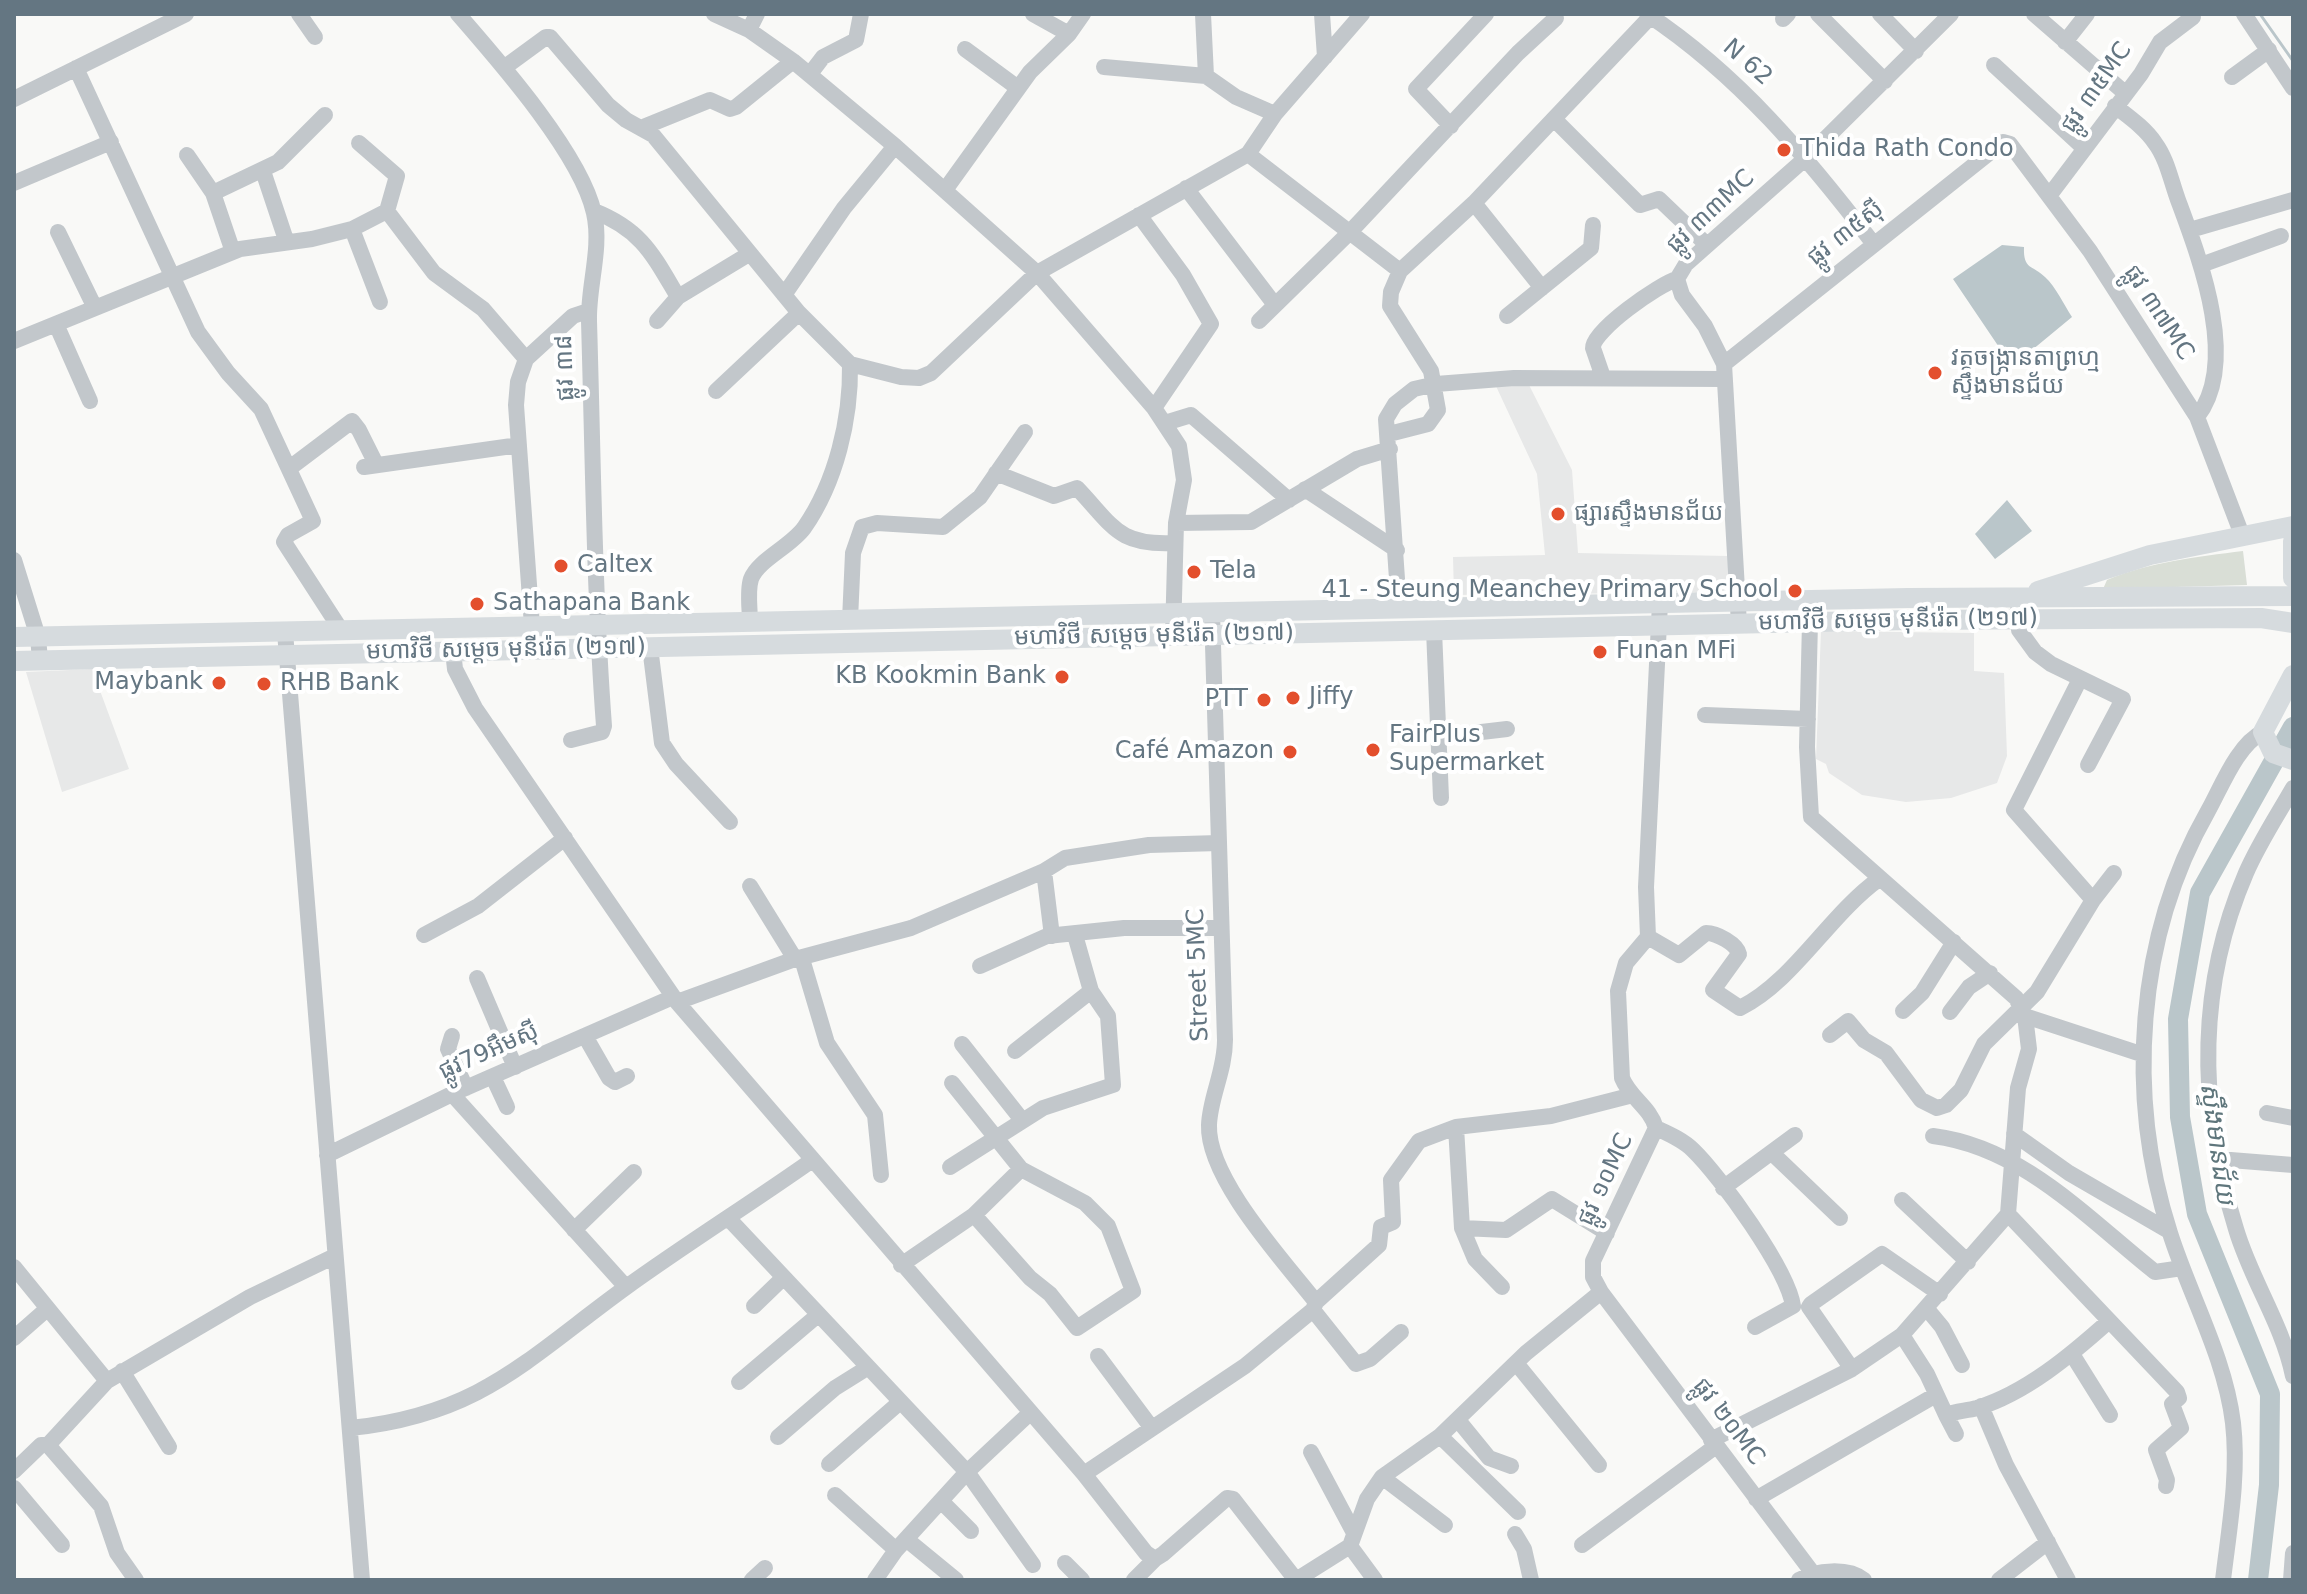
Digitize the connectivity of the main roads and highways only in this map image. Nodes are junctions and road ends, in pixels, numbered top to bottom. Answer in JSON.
{"nodes":[{"id":1,"x":2293,"y":526,"type":"edge"},
{"id":2,"x":2293,"y":541,"type":"edge"},
{"id":3,"x":2293,"y":578,"type":"edge"},
{"id":4,"x":2293,"y":596,"type":"edge"},
{"id":5,"x":2018,"y":597,"type":"junction"},
{"id":6,"x":2293,"y":613,"type":"edge"},
{"id":7,"x":2261,"y":618,"type":"junction"},
{"id":8,"x":2293,"y":623,"type":"edge"},
{"id":9,"x":14,"y":637,"type":"edge"},
{"id":10,"x":14,"y":661,"type":"edge"},
{"id":11,"x":2293,"y":675,"type":"edge"},
{"id":12,"x":2293,"y":760,"type":"edge"}],
"edges":[{"from":1,"to":5,"type":"main road"},
{"from":2,"to":3,"type":"main road"},
{"from":4,"to":5,"type":"main road","name":"មហាវិថី សម្តេច មុនីរ៉េត (២១៧)"},
{"from":5,"to":9,"type":"main road","name":"មហាវិថី សម្តេច មុនីរ៉េត (២១៧)"},
{"from":6,"to":7,"type":"main road"},
{"from":7,"to":8,"type":"main road","name":"មហាវិថី សម្តេច មុនីរ៉េត (២១៧)"},
{"from":7,"to":10,"type":"main road","name":"មហាវិថី សម្តេច មុនីរ៉េត (២១៧)"},
{"from":11,"to":12,"type":"main road"}]}
